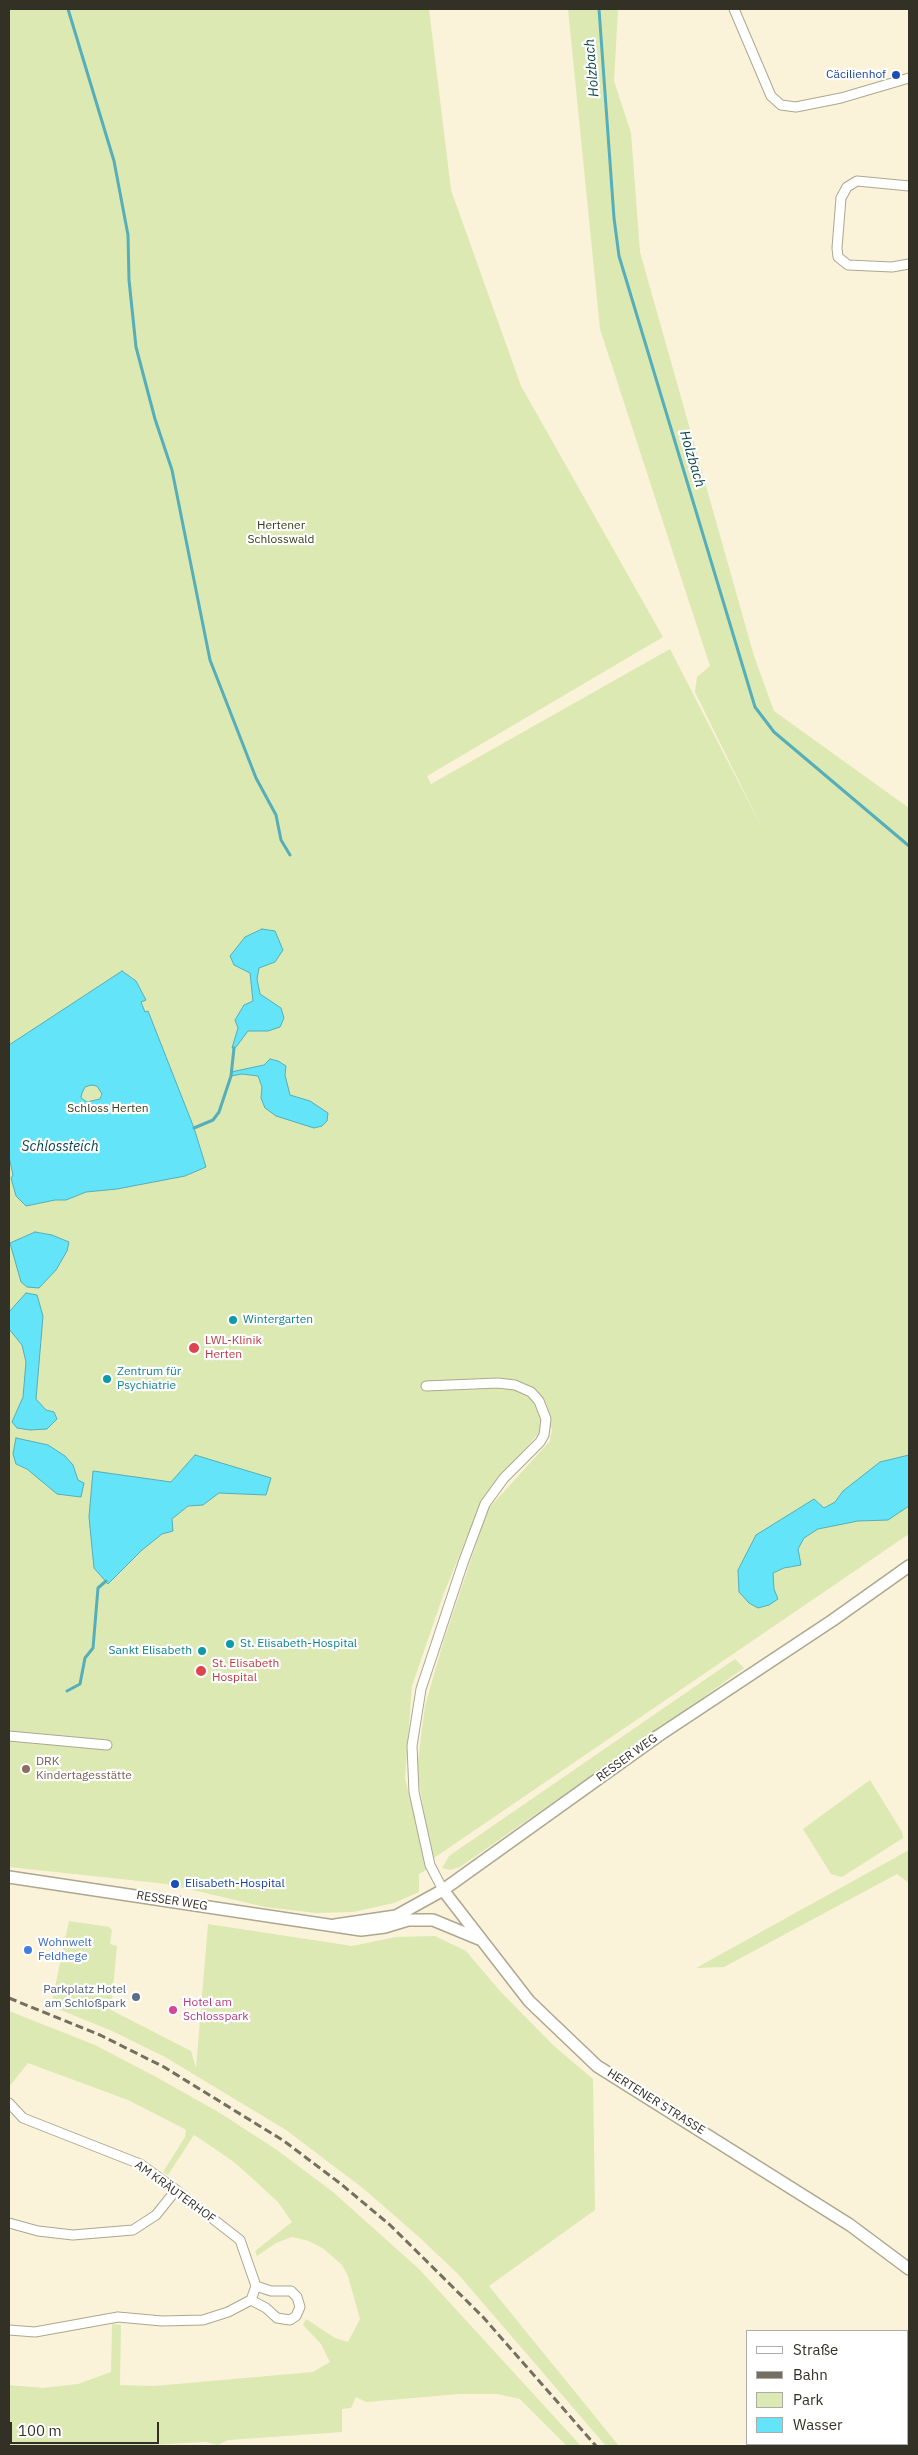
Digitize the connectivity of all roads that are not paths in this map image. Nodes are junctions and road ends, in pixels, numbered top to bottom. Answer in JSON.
{"nodes":[{"id":1,"x":734,"y":9,"type":"edge"},
{"id":2,"x":909,"y":78,"type":"edge"},
{"id":3,"x":909,"y":186,"type":"edge"},
{"id":4,"x":909,"y":264,"type":"edge"},
{"id":5,"x":426,"y":1386,"type":"dead end"},
{"id":6,"x":909,"y":1566,"type":"edge"},
{"id":7,"x":9,"y":1736,"type":"edge"},
{"id":8,"x":107,"y":1745,"type":"dead end"},
{"id":9,"x":9,"y":1876,"type":"edge"},
{"id":10,"x":443,"y":1890,"type":"junction"},
{"id":11,"x":335,"y":1925,"type":"junction"},
{"id":12,"x":483,"y":1941,"type":"junction"},
{"id":13,"x":10,"y":2107,"type":"edge"},
{"id":14,"x":176,"y":2190,"type":"junction"},
{"id":15,"x":9,"y":2223,"type":"edge"},
{"id":16,"x":909,"y":2268,"type":"edge"},
{"id":17,"x":256,"y":2286,"type":"junction"},
{"id":18,"x":251,"y":2300,"type":"junction"},
{"id":19,"x":9,"y":2330,"type":"edge"}],
"edges":[{"from":1,"to":2,"type":"street"},
{"from":3,"to":4,"type":"street"},
{"from":5,"to":10,"type":"street"},
{"from":6,"to":10,"type":"main road","name":"RESSER WEG"},
{"from":7,"to":8,"type":"street"},
{"from":9,"to":11,"type":"main road","name":"RESSER WEG"},
{"from":10,"to":11,"type":"main road","name":"RESSER WEG"},
{"from":10,"to":12,"type":"main road","name":"HERTENER STRASSE"},
{"from":11,"to":12,"type":"main road","name":"RESSER WEG"},
{"from":12,"to":16,"type":"main road","name":"HERTENER STRASSE"},
{"from":13,"to":14,"type":"street","name":"AM KRÄUTERHOF"},
{"from":14,"to":15,"type":"street"},
{"from":14,"to":17,"type":"street","name":"AM KRÄUTERHOF"},
{"from":17,"to":18,"type":"street"},
{"from":17,"to":18,"type":"street"},
{"from":18,"to":19,"type":"street"}]}
